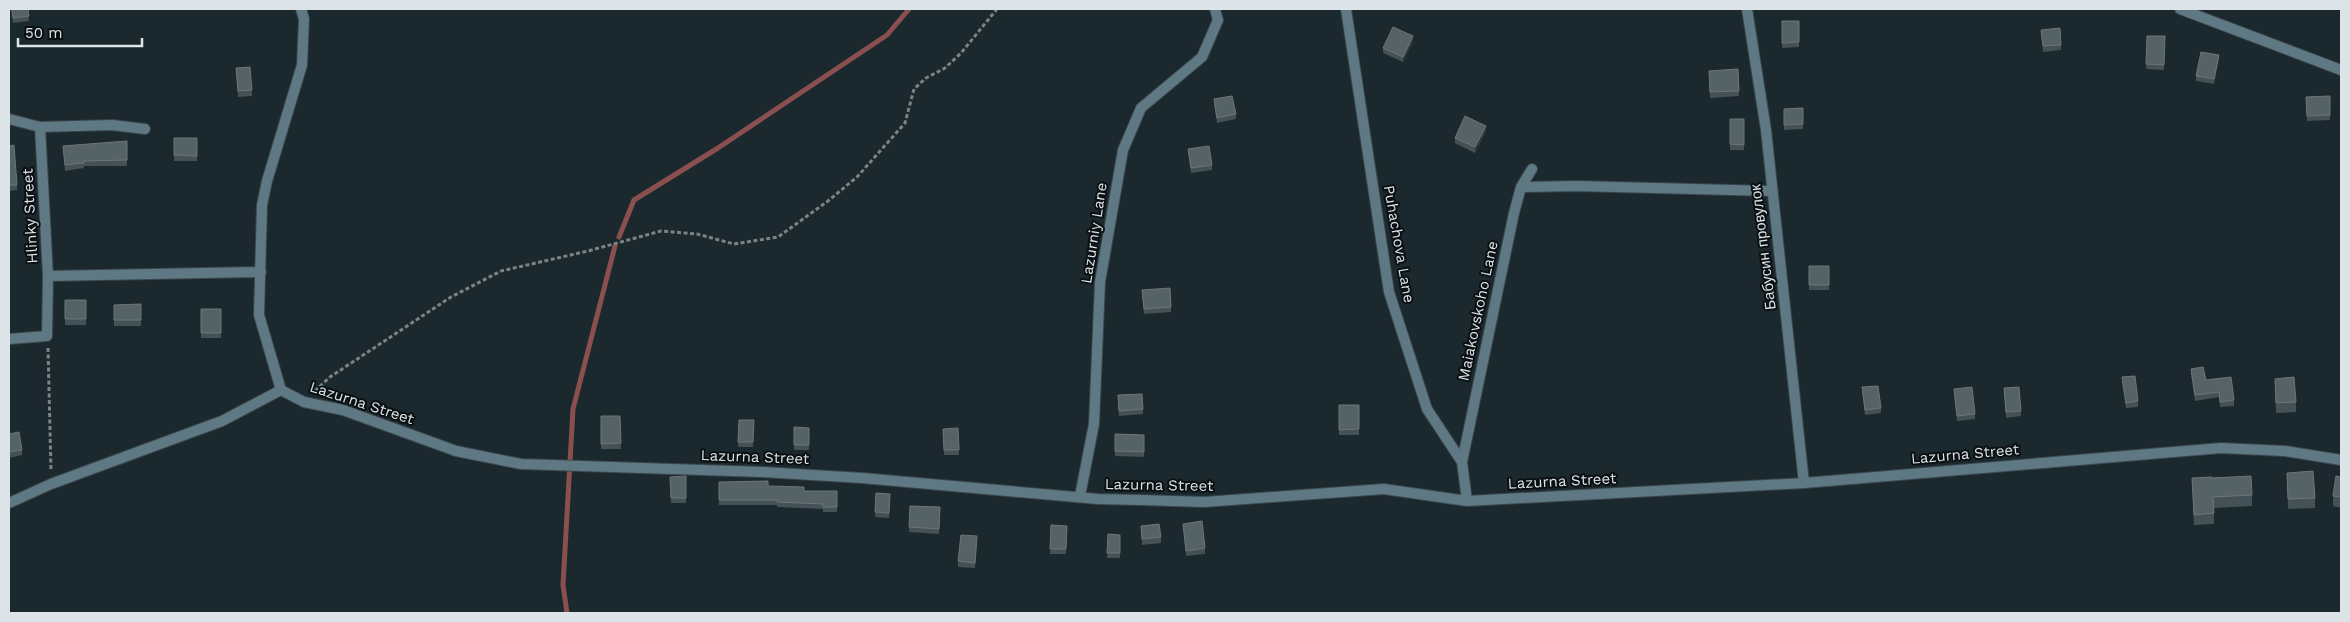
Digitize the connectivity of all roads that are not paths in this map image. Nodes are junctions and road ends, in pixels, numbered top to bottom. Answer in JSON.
{"nodes":[{"id":1,"x":301,"y":9,"type":"edge"},
{"id":2,"x":1215,"y":9,"type":"edge"},
{"id":3,"x":1346,"y":9,"type":"edge"},
{"id":4,"x":1747,"y":9,"type":"edge"},
{"id":5,"x":2180,"y":9,"type":"edge"},
{"id":6,"x":2341,"y":70,"type":"edge"},
{"id":7,"x":9,"y":119,"type":"edge"},
{"id":8,"x":40,"y":127,"type":"junction"},
{"id":9,"x":145,"y":129,"type":"dead end"},
{"id":10,"x":1532,"y":169,"type":"dead end"},
{"id":11,"x":1521,"y":187,"type":"junction"},
{"id":12,"x":1771,"y":191,"type":"junction"},
{"id":13,"x":261,"y":272,"type":"junction"},
{"id":14,"x":48,"y":276,"type":"junction"},
{"id":15,"x":9,"y":339,"type":"edge"},
{"id":16,"x":281,"y":390,"type":"junction"},
{"id":17,"x":2341,"y":460,"type":"edge"},
{"id":18,"x":1462,"y":462,"type":"junction"},
{"id":19,"x":1804,"y":483,"type":"junction"},
{"id":20,"x":1080,"y":496,"type":"junction"},
{"id":21,"x":1467,"y":501,"type":"junction"},
{"id":22,"x":9,"y":503,"type":"edge"}],
"edges":[{"from":1,"to":13,"type":"street"},
{"from":2,"to":20,"type":"street","name":"Lazurniy Lane"},
{"from":3,"to":18,"type":"street","name":"Puhachova Lane"},
{"from":4,"to":12,"type":"street","name":"Бабусин провулок"},
{"from":5,"to":6,"type":"street"},
{"from":7,"to":8,"type":"street"},
{"from":8,"to":9,"type":"street"},
{"from":8,"to":14,"type":"street","name":"Hlinky Street"},
{"from":10,"to":11,"type":"street","name":"Maiakovskoho Lane"},
{"from":11,"to":12,"type":"street"},
{"from":11,"to":18,"type":"street","name":"Maiakovskoho Lane"},
{"from":12,"to":19,"type":"street","name":"Бабусин провулок"},
{"from":13,"to":14,"type":"street"},
{"from":13,"to":16,"type":"street"},
{"from":14,"to":15,"type":"street","name":"Hlinky Street"},
{"from":16,"to":20,"type":"street","name":"Lazurna Street"},
{"from":16,"to":22,"type":"street"},
{"from":17,"to":19,"type":"street","name":"Lazurna Street"},
{"from":18,"to":21,"type":"street","name":"Puhachova Lane"},
{"from":19,"to":21,"type":"street","name":"Lazurna Street"},
{"from":20,"to":21,"type":"street","name":"Lazurna Street"}]}
